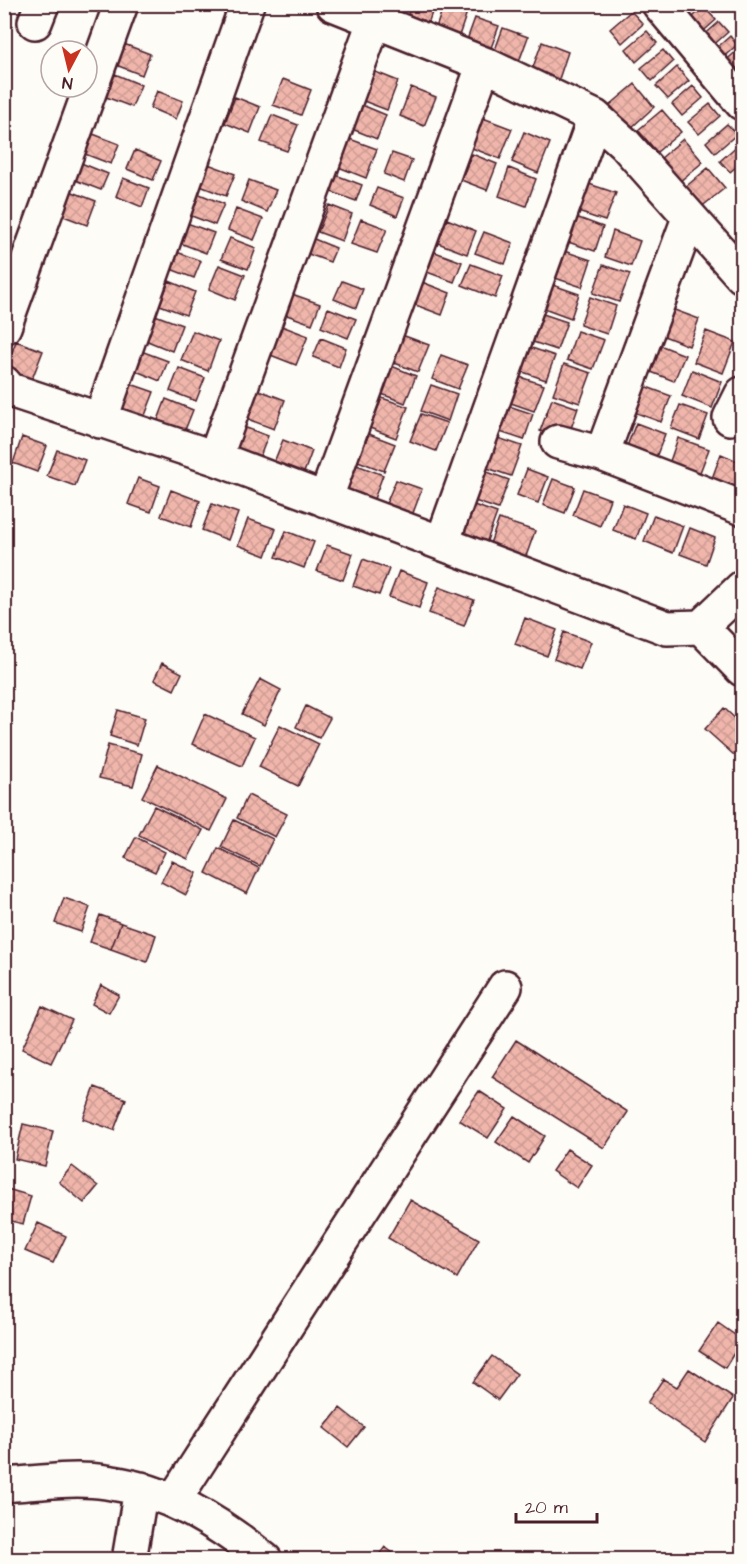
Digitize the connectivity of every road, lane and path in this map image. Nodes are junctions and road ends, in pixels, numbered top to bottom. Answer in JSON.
{"nodes":[{"id":1,"x":121,"y":4,"type":"edge"},
{"id":2,"x":247,"y":4,"type":"edge"},
{"id":3,"x":333,"y":4,"type":"edge"},
{"id":4,"x":659,"y":4,"type":"edge"},
{"id":5,"x":374,"y":22,"type":"junction"},
{"id":6,"x":484,"y":64,"type":"junction"},
{"id":7,"x":742,"y":103,"type":"edge"},
{"id":8,"x":595,"y":117,"type":"junction"},
{"id":9,"x":689,"y":218,"type":"junction"},
{"id":10,"x":742,"y":276,"type":"edge"},
{"id":11,"x":4,"y":327,"type":"edge"},
{"id":12,"x":4,"y":383,"type":"edge"},
{"id":13,"x":100,"y":421,"type":"junction"},
{"id":14,"x":558,"y":442,"type":"dead end"},
{"id":15,"x":602,"y":454,"type":"junction"},
{"id":16,"x":215,"y":458,"type":"junction"},
{"id":17,"x":325,"y":500,"type":"junction"},
{"id":18,"x":742,"y":508,"type":"edge"},
{"id":19,"x":442,"y":543,"type":"junction"},
{"id":20,"x":742,"y":588,"type":"edge"},
{"id":21,"x":700,"y":627,"type":"junction"},
{"id":22,"x":742,"y":669,"type":"edge"},
{"id":23,"x":505,"y":987,"type":"dead end"},
{"id":24,"x":4,"y":1485,"type":"edge"},
{"id":25,"x":141,"y":1489,"type":"junction"},
{"id":26,"x":174,"y":1500,"type":"junction"},
{"id":27,"x":129,"y":1560,"type":"edge"},
{"id":28,"x":266,"y":1560,"type":"edge"}],
"edges":[{"from":1,"to":11,"type":"street"},
{"from":2,"to":13,"type":"street"},
{"from":3,"to":5,"type":"street"},
{"from":4,"to":7,"type":"street"},
{"from":5,"to":6,"type":"street"},
{"from":5,"to":16,"type":"street"},
{"from":6,"to":8,"type":"street"},
{"from":6,"to":17,"type":"street"},
{"from":8,"to":9,"type":"street"},
{"from":8,"to":19,"type":"street"},
{"from":9,"to":10,"type":"street"},
{"from":9,"to":15,"type":"street"},
{"from":12,"to":13,"type":"street"},
{"from":13,"to":16,"type":"street"},
{"from":14,"to":15,"type":"street"},
{"from":15,"to":18,"type":"street"},
{"from":16,"to":17,"type":"street"},
{"from":17,"to":19,"type":"street"},
{"from":19,"to":21,"type":"street"},
{"from":20,"to":21,"type":"street"},
{"from":21,"to":22,"type":"street"},
{"from":23,"to":26,"type":"street"},
{"from":24,"to":25,"type":"street"},
{"from":25,"to":26,"type":"street"},
{"from":25,"to":27,"type":"street"},
{"from":26,"to":28,"type":"street"}]}
